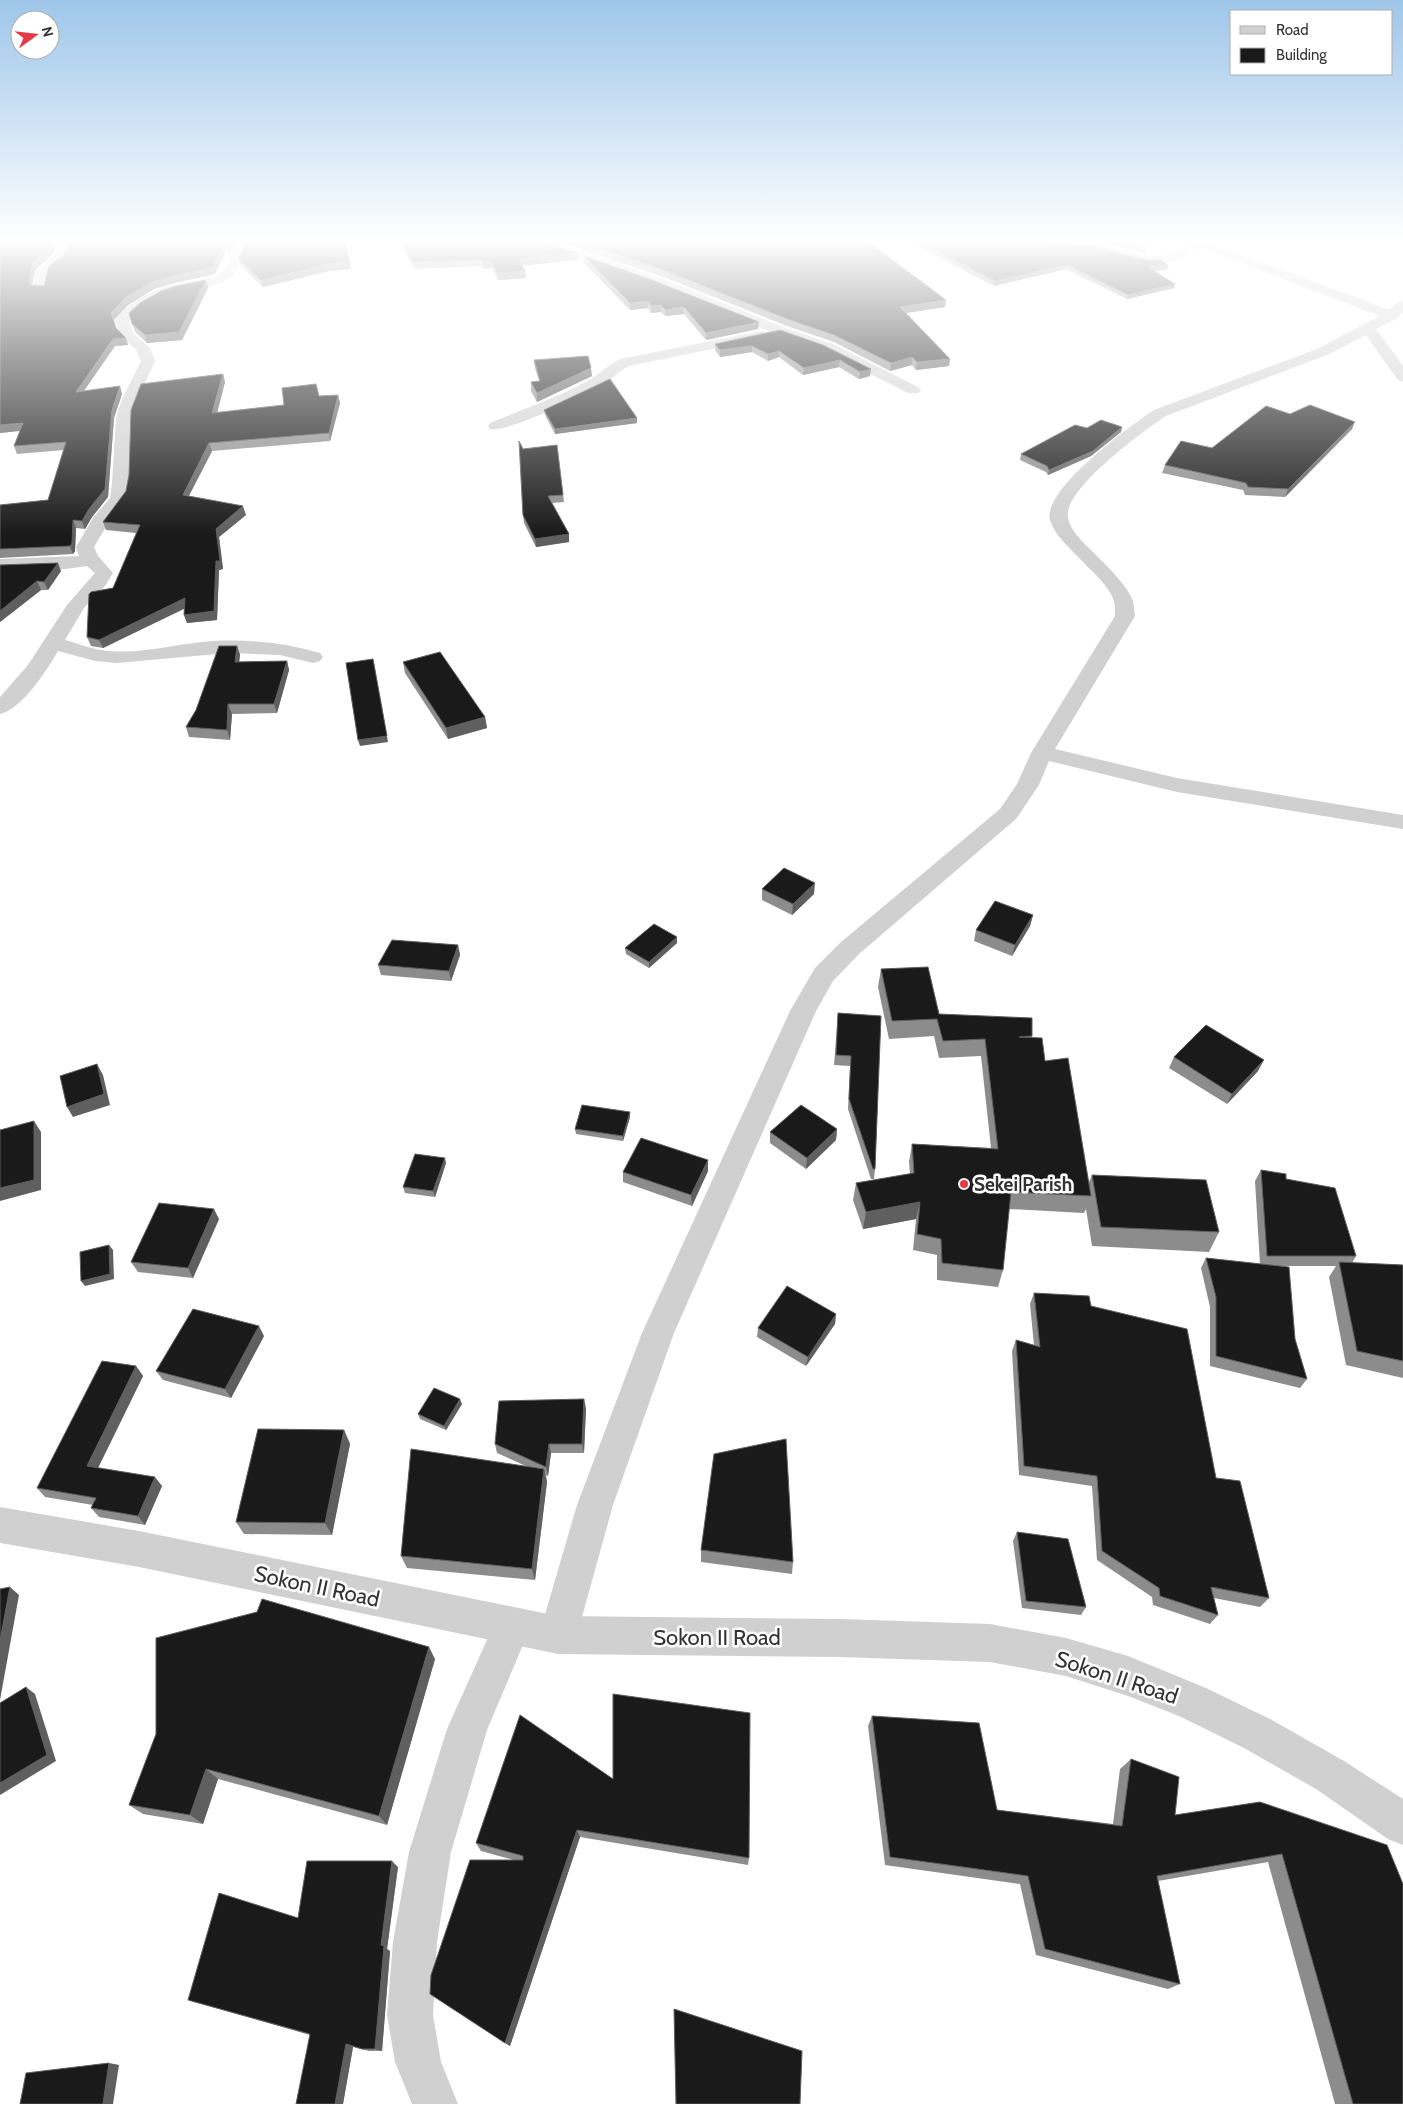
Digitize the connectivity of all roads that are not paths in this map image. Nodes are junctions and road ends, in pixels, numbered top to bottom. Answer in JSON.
{"nodes":[{"id":1,"x":130,"y":338,"type":"edge"},
{"id":2,"x":745,"y":338,"type":"edge"},
{"id":3,"x":800,"y":338,"type":"edge"},
{"id":4,"x":1350,"y":338,"type":"edge"},
{"id":5,"x":1376,"y":338,"type":"edge"},
{"id":6,"x":1403,"y":377,"type":"edge"},
{"id":7,"x":913,"y":390,"type":"dead end"},
{"id":8,"x":496,"y":426,"type":"dead end"},
{"id":9,"x":89,"y":560,"type":"junction"},
{"id":10,"x":0,"y":564,"type":"edge"},
{"id":11,"x":53,"y":643,"type":"junction"},
{"id":12,"x":313,"y":657,"type":"dead end"},
{"id":13,"x":0,"y":708,"type":"edge"},
{"id":14,"x":1042,"y":753,"type":"junction"},
{"id":15,"x":1403,"y":822,"type":"edge"},
{"id":16,"x":0,"y":1525,"type":"edge"},
{"id":17,"x":512,"y":1626,"type":"junction"},
{"id":18,"x":558,"y":1635,"type":"junction"},
{"id":19,"x":1403,"y":1824,"type":"edge"},
{"id":20,"x":435,"y":2104,"type":"edge"}],
"edges":[{"from":1,"to":9,"type":"street"},
{"from":2,"to":8,"type":"street"},
{"from":3,"to":7,"type":"street"},
{"from":4,"to":14,"type":"street"},
{"from":5,"to":6,"type":"street"},
{"from":9,"to":10,"type":"street"},
{"from":9,"to":11,"type":"street"},
{"from":11,"to":12,"type":"street"},
{"from":11,"to":13,"type":"street"},
{"from":14,"to":15,"type":"street"},
{"from":14,"to":18,"type":"street"},
{"from":16,"to":17,"type":"street","name":"Sokon II Road"},
{"from":17,"to":18,"type":"street","name":"Sokon II Road"},
{"from":17,"to":20,"type":"street"},
{"from":18,"to":19,"type":"street","name":"Sokon II Road"}]}
